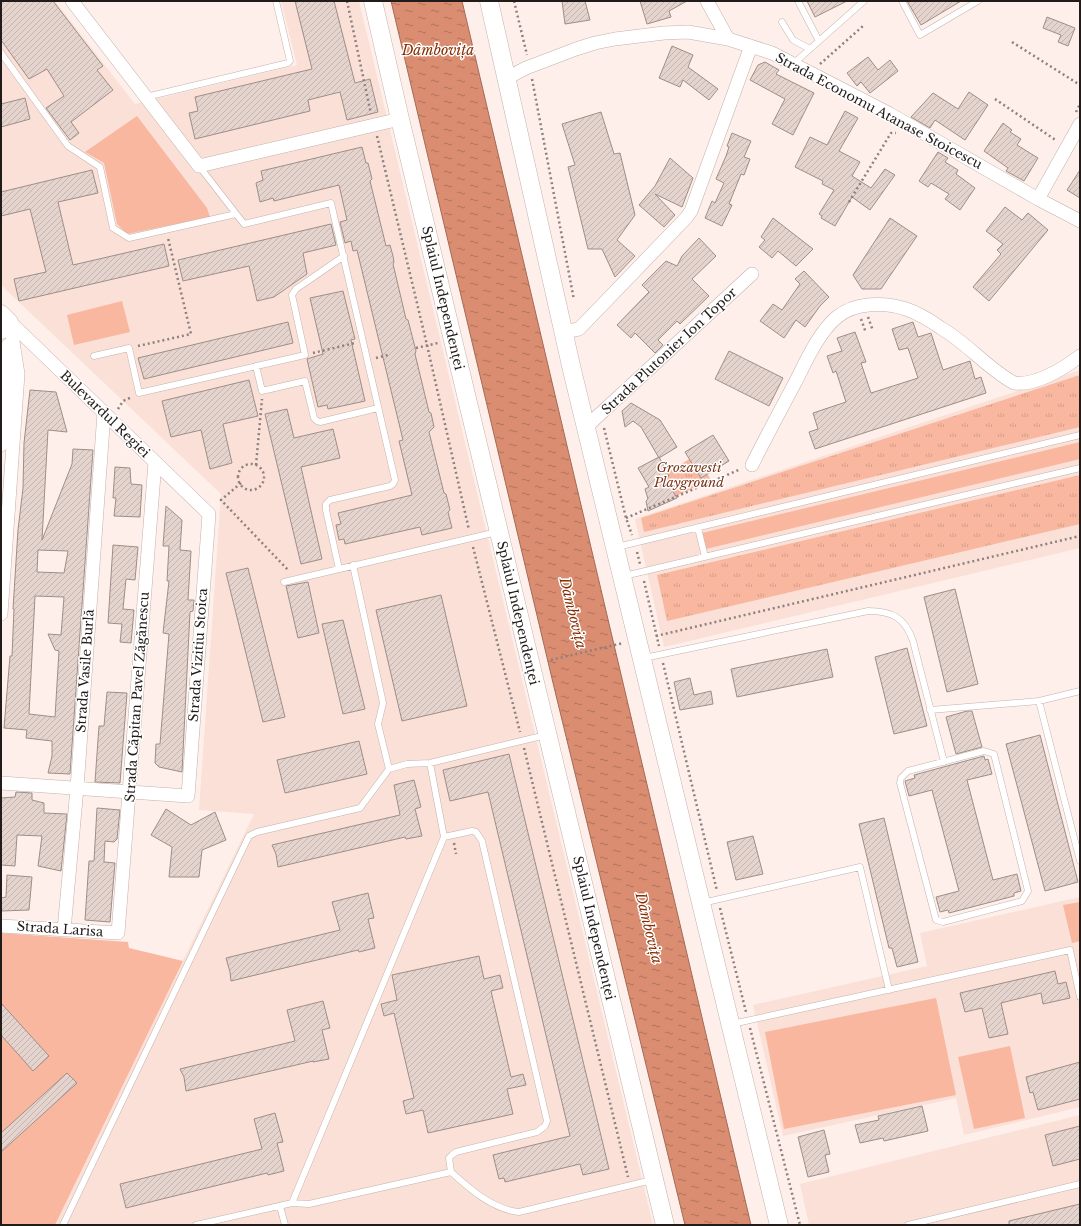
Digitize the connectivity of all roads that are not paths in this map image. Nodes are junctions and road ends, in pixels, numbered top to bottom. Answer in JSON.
{"nodes":[{"id":1,"x":72,"y":1,"type":"edge"},
{"id":2,"x":276,"y":1,"type":"edge"},
{"id":3,"x":373,"y":1,"type":"edge"},
{"id":4,"x":489,"y":1,"type":"edge"},
{"id":5,"x":708,"y":1,"type":"edge"},
{"id":6,"x":798,"y":1,"type":"edge"},
{"id":7,"x":864,"y":1,"type":"edge"},
{"id":8,"x":902,"y":1,"type":"edge"},
{"id":9,"x":978,"y":1,"type":"edge"},
{"id":10,"x":782,"y":22,"type":"dead end"},
{"id":11,"x":728,"y":39,"type":"junction"},
{"id":12,"x":819,"y":41,"type":"junction"},
{"id":13,"x":751,"y":46,"type":"junction"},
{"id":14,"x":810,"y":49,"type":"junction"},
{"id":15,"x":1,"y":53,"type":"edge"},
{"id":16,"x":793,"y":64,"type":"junction"},
{"id":17,"x":507,"y":78,"type":"junction"},
{"id":18,"x":146,"y":97,"type":"junction"},
{"id":19,"x":400,"y":119,"type":"junction"},
{"id":20,"x":1080,"y":124,"type":"edge"},
{"id":21,"x":199,"y":166,"type":"junction"},
{"id":22,"x":1038,"y":199,"type":"junction"},
{"id":23,"x":236,"y":214,"type":"junction"},
{"id":24,"x":1080,"y":221,"type":"edge"},
{"id":25,"x":344,"y":256,"type":"junction"},
{"id":26,"x":752,"y":274,"type":"dead end"},
{"id":27,"x":4,"y":322,"type":"edge"},
{"id":28,"x":564,"y":332,"type":"junction"},
{"id":29,"x":94,"y":356,"type":"dead end"},
{"id":30,"x":1080,"y":356,"type":"edge"},
{"id":31,"x":256,"y":366,"type":"junction"},
{"id":32,"x":378,"y":408,"type":"junction"},
{"id":33,"x":107,"y":416,"type":"junction"},
{"id":34,"x":586,"y":427,"type":"junction"},
{"id":35,"x":1080,"y":435,"type":"edge"},
{"id":36,"x":1,"y":445,"type":"edge"},
{"id":37,"x":155,"y":462,"type":"junction"},
{"id":38,"x":752,"y":465,"type":"road end"},
{"id":39,"x":1080,"y":468,"type":"edge"},
{"id":40,"x":209,"y":514,"type":"joint"},
{"id":41,"x":698,"y":528,"type":"junction"},
{"id":42,"x":499,"y":531,"type":"junction"},
{"id":43,"x":616,"y":548,"type":"junction"},
{"id":44,"x":705,"y":557,"type":"junction"},
{"id":45,"x":353,"y":566,"type":"junction"},
{"id":46,"x":339,"y":569,"type":"junction"},
{"id":47,"x":623,"y":576,"type":"junction"},
{"id":48,"x":284,"y":582,"type":"dead end"},
{"id":49,"x":1,"y":614,"type":"edge"},
{"id":50,"x":642,"y":658,"type":"junction"},
{"id":51,"x":1080,"y":691,"type":"edge"},
{"id":52,"x":1039,"y":700,"type":"junction"},
{"id":53,"x":930,"y":710,"type":"junction"},
{"id":54,"x":548,"y":735,"type":"junction"},
{"id":55,"x":944,"y":762,"type":"junction"},
{"id":56,"x":430,"y":763,"type":"junction"},
{"id":57,"x":389,"y":769,"type":"junction"},
{"id":58,"x":1,"y":783,"type":"edge"},
{"id":59,"x":77,"y":788,"type":"junction"},
{"id":60,"x":129,"y":792,"type":"junction"},
{"id":61,"x":444,"y":837,"type":"junction"},
{"id":62,"x":1080,"y":861,"type":"edge"},
{"id":63,"x":701,"y":904,"type":"junction"},
{"id":64,"x":1,"y":926,"type":"edge"},
{"id":65,"x":64,"y":930,"type":"junction"},
{"id":66,"x":118,"y":933,"type":"joint"},
{"id":67,"x":889,"y":990,"type":"junction"},
{"id":68,"x":1080,"y":997,"type":"edge"},
{"id":69,"x":730,"y":1025,"type":"junction"},
{"id":70,"x":451,"y":1172,"type":"junction"},
{"id":71,"x":654,"y":1180,"type":"junction"},
{"id":72,"x":1080,"y":1184,"type":"edge"},
{"id":73,"x":292,"y":1203,"type":"junction"},
{"id":74,"x":280,"y":1206,"type":"junction"},
{"id":75,"x":68,"y":1214,"type":"junction"},
{"id":76,"x":63,"y":1225,"type":"edge"},
{"id":77,"x":68,"y":1225,"type":"edge"},
{"id":78,"x":196,"y":1225,"type":"edge"},
{"id":79,"x":285,"y":1225,"type":"edge"},
{"id":80,"x":665,"y":1225,"type":"edge"},
{"id":81,"x":779,"y":1225,"type":"edge"},
{"id":82,"x":908,"y":1225,"type":"edge"}],
"edges":[{"from":1,"to":18,"type":"street"},
{"from":2,"to":18,"type":"lane"},
{"from":3,"to":19,"type":"main road","name":"Splaiul Independenței"},
{"from":4,"to":17,"type":"main road"},
{"from":5,"to":11,"type":"street"},
{"from":6,"to":12,"type":"lane"},
{"from":7,"to":12,"type":"lane"},
{"from":8,"to":9,"type":"lane"},
{"from":10,"to":14,"type":"lane"},
{"from":11,"to":13,"type":"street","name":"Strada Economu Atanase Stoicescu"},
{"from":11,"to":17,"type":"street","name":"Strada Economu Atanase Stoicescu"},
{"from":12,"to":14,"type":"lane"},
{"from":13,"to":16,"type":"street","name":"Strada Economu Atanase Stoicescu"},
{"from":13,"to":28,"type":"street"},
{"from":14,"to":16,"type":"lane"},
{"from":15,"to":23,"type":"lane"},
{"from":16,"to":22,"type":"street","name":"Strada Economu Atanase Stoicescu"},
{"from":17,"to":28,"type":"main road"},
{"from":18,"to":21,"type":"street"},
{"from":19,"to":21,"type":"street"},
{"from":19,"to":42,"type":"main road","name":"Splaiul Independenței"},
{"from":20,"to":22,"type":"street"},
{"from":21,"to":23,"type":"lane"},
{"from":22,"to":24,"type":"street","name":"Strada Economu Atanase Stoicescu"},
{"from":23,"to":25,"type":"lane"},
{"from":25,"to":31,"type":"lane"},
{"from":25,"to":32,"type":"lane"},
{"from":26,"to":34,"type":"street","name":"Strada Plutonier Ion Topor"},
{"from":27,"to":33,"type":"street","name":"Bulevardul Regiei"},
{"from":27,"to":36,"type":"street"},
{"from":27,"to":49,"type":"street"},
{"from":28,"to":34,"type":"main road"},
{"from":29,"to":31,"type":"lane"},
{"from":30,"to":38,"type":"street"},
{"from":31,"to":32,"type":"lane"},
{"from":32,"to":46,"type":"lane"},
{"from":33,"to":37,"type":"street","name":"Bulevardul Regiei"},
{"from":33,"to":59,"type":"street","name":"Strada Vasile Burlă"},
{"from":34,"to":43,"type":"main road"},
{"from":35,"to":41,"type":"lane"},
{"from":37,"to":40,"type":"street","name":"Bulevardul Regiei"},
{"from":37,"to":60,"type":"street","name":"Strada Căpitan Pavel Zăgănescu"},
{"from":39,"to":44,"type":"lane"},
{"from":40,"to":60,"type":"street","name":"Strada Vizitiu Stoica"},
{"from":41,"to":43,"type":"lane"},
{"from":41,"to":44,"type":"lane"},
{"from":42,"to":45,"type":"lane"},
{"from":42,"to":54,"type":"main road","name":"Splaiul Independenței"},
{"from":43,"to":47,"type":"main road"},
{"from":44,"to":47,"type":"lane"},
{"from":45,"to":46,"type":"lane"},
{"from":45,"to":57,"type":"lane"},
{"from":46,"to":48,"type":"lane"},
{"from":47,"to":50,"type":"main road"},
{"from":50,"to":53,"type":"lane"},
{"from":50,"to":63,"type":"main road"},
{"from":51,"to":52,"type":"lane"},
{"from":52,"to":53,"type":"lane"},
{"from":52,"to":62,"type":"lane"},
{"from":53,"to":55,"type":"lane"},
{"from":54,"to":56,"type":"lane"},
{"from":54,"to":71,"type":"main road","name":"Splaiul Independenței"},
{"from":55,"to":55,"type":"lane"},
{"from":56,"to":57,"type":"lane"},
{"from":56,"to":61,"type":"lane"},
{"from":57,"to":75,"type":"lane"},
{"from":58,"to":59,"type":"street"},
{"from":59,"to":60,"type":"street"},
{"from":59,"to":65,"type":"street","name":"Strada Vasile Burlă"},
{"from":60,"to":66,"type":"street","name":"Strada Căpitan Pavel Zăgănescu"},
{"from":61,"to":70,"type":"lane"},
{"from":61,"to":73,"type":"lane"},
{"from":63,"to":67,"type":"lane"},
{"from":63,"to":69,"type":"main road"},
{"from":64,"to":65,"type":"street","name":"Strada Larisa"},
{"from":65,"to":66,"type":"street","name":"Strada Larisa"},
{"from":67,"to":68,"type":"lane"},
{"from":67,"to":69,"type":"lane"},
{"from":69,"to":81,"type":"main road"},
{"from":70,"to":71,"type":"lane"},
{"from":70,"to":73,"type":"lane"},
{"from":71,"to":80,"type":"main road","name":"Splaiul Independenței"},
{"from":72,"to":82,"type":"lane"},
{"from":73,"to":74,"type":"lane"},
{"from":74,"to":78,"type":"lane"},
{"from":74,"to":79,"type":"lane"},
{"from":75,"to":76,"type":"lane"},
{"from":75,"to":77,"type":"lane"}]}
